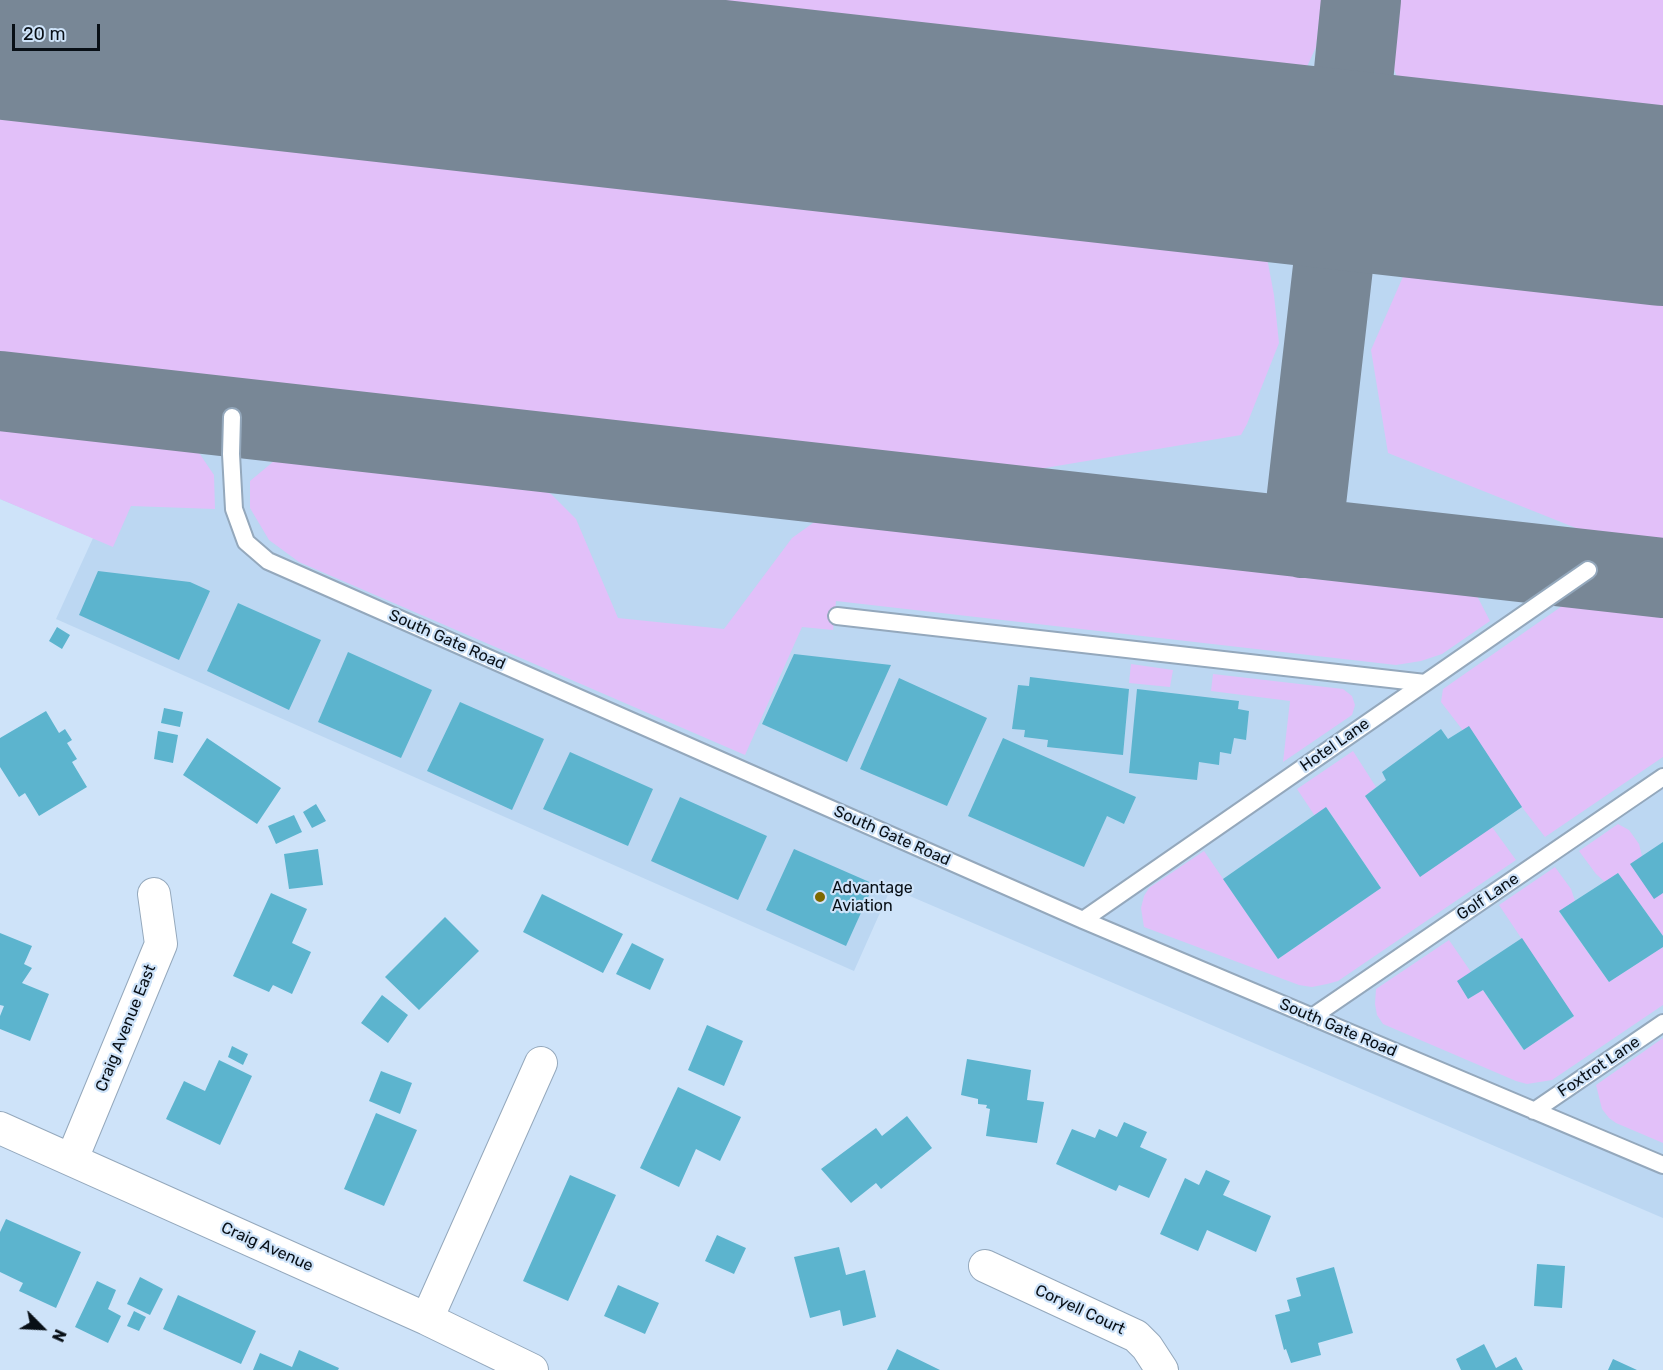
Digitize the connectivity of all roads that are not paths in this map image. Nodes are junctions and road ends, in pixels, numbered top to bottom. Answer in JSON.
{"nodes":[{"id":1,"x":232,"y":417,"type":"dead end"},
{"id":2,"x":1588,"y":570,"type":"dead end"},
{"id":3,"x":837,"y":616,"type":"dead end"},
{"id":4,"x":1425,"y":683,"type":"junction"},
{"id":5,"x":1663,"y":777,"type":"edge"},
{"id":6,"x":154,"y":894,"type":"dead end"},
{"id":7,"x":1083,"y":920,"type":"junction"},
{"id":8,"x":1312,"y":1017,"type":"junction"},
{"id":9,"x":1663,"y":1023,"type":"edge"},
{"id":10,"x":541,"y":1063,"type":"dead end"},
{"id":11,"x":1534,"y":1111,"type":"junction"},
{"id":12,"x":0,"y":1128,"type":"edge"},
{"id":13,"x":72,"y":1159,"type":"junction"},
{"id":14,"x":1663,"y":1166,"type":"edge"},
{"id":15,"x":985,"y":1266,"type":"dead end"},
{"id":16,"x":427,"y":1318,"type":"junction"},
{"id":17,"x":532,"y":1370,"type":"edge"},
{"id":18,"x":1162,"y":1370,"type":"edge"}],
"edges":[{"from":1,"to":7,"type":"lane","name":"South Gate Road"},
{"from":2,"to":4,"type":"lane","name":"Hotel Lane"},
{"from":3,"to":4,"type":"lane"},
{"from":4,"to":7,"type":"lane","name":"Hotel Lane"},
{"from":5,"to":8,"type":"lane","name":"Golf Lane"},
{"from":6,"to":13,"type":"street","name":"Craig Avenue East"},
{"from":7,"to":8,"type":"lane","name":"South Gate Road"},
{"from":8,"to":11,"type":"lane","name":"South Gate Road"},
{"from":9,"to":11,"type":"lane","name":"Foxtrot Lane"},
{"from":10,"to":16,"type":"street"},
{"from":11,"to":14,"type":"lane","name":"South Gate Road"},
{"from":12,"to":13,"type":"street","name":"Craig Avenue"},
{"from":13,"to":16,"type":"street","name":"Craig Avenue"},
{"from":15,"to":18,"type":"street","name":"Coryell Court"},
{"from":16,"to":17,"type":"street","name":"Craig Avenue"}]}
